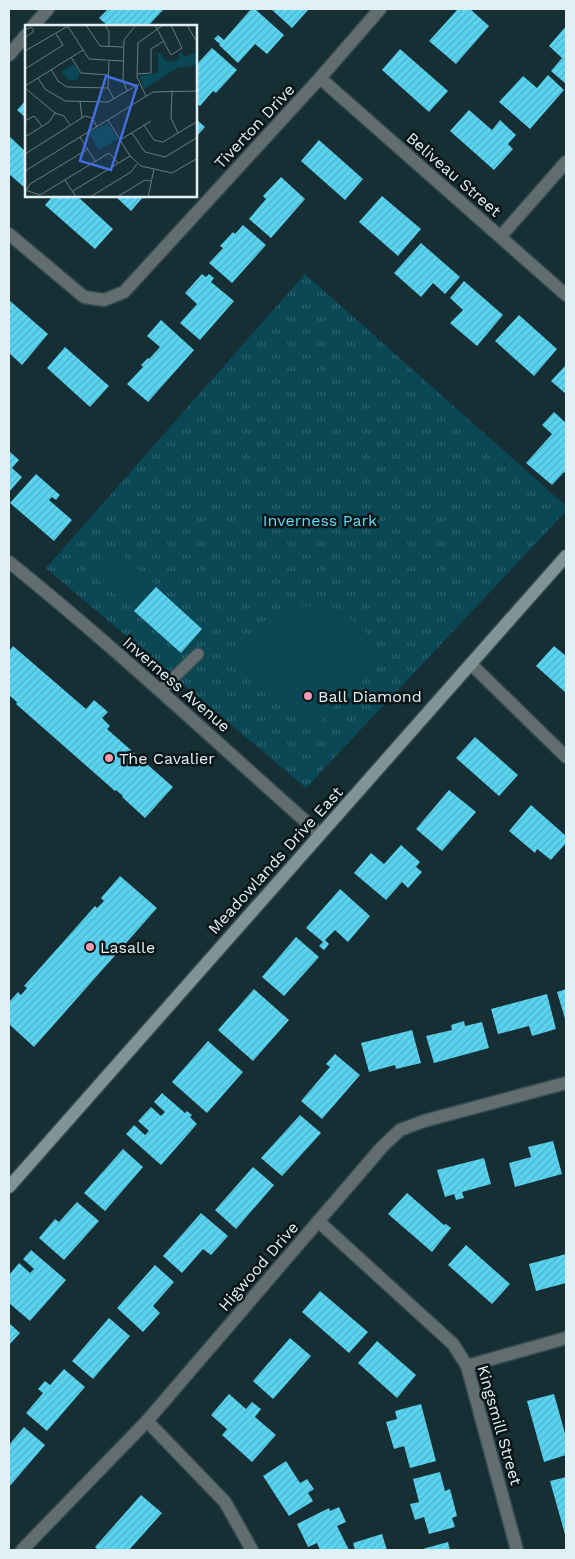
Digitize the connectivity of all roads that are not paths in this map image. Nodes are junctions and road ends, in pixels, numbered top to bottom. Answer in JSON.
{"nodes":[{"id":1,"x":48,"y":9,"type":"edge"},
{"id":2,"x":380,"y":9,"type":"edge"},
{"id":3,"x":34,"y":25,"type":"edge"},
{"id":4,"x":25,"y":36,"type":"edge"},
{"id":5,"x":9,"y":55,"type":"edge"},
{"id":6,"x":320,"y":78,"type":"junction"},
{"id":7,"x":566,"y":162,"type":"edge"},
{"id":8,"x":9,"y":234,"type":"edge"},
{"id":9,"x":501,"y":236,"type":"junction"},
{"id":10,"x":566,"y":295,"type":"edge"},
{"id":11,"x":566,"y":556,"type":"edge"},
{"id":12,"x":9,"y":562,"type":"edge"},
{"id":13,"x":198,"y":654,"type":"dead end"},
{"id":14,"x":471,"y":664,"type":"junction"},
{"id":15,"x":160,"y":691,"type":"junction"},
{"id":16,"x":566,"y":757,"type":"edge"},
{"id":17,"x":320,"y":834,"type":"junction"},
{"id":18,"x":566,"y":1083,"type":"edge"},
{"id":19,"x":9,"y":1187,"type":"edge"},
{"id":20,"x":318,"y":1221,"type":"junction"},
{"id":21,"x":566,"y":1338,"type":"edge"},
{"id":22,"x":467,"y":1366,"type":"junction"},
{"id":23,"x":147,"y":1421,"type":"junction"},
{"id":24,"x":22,"y":1550,"type":"edge"},
{"id":25,"x":252,"y":1550,"type":"edge"},
{"id":26,"x":517,"y":1550,"type":"edge"}],
"edges":[{"from":1,"to":3,"type":"street"},
{"from":2,"to":6,"type":"street","name":"Tiverton Drive"},
{"from":4,"to":5,"type":"street"},
{"from":6,"to":8,"type":"street","name":"Tiverton Drive"},
{"from":6,"to":9,"type":"street","name":"Beliveau Street"},
{"from":7,"to":9,"type":"street"},
{"from":9,"to":10,"type":"street","name":"Beliveau Street"},
{"from":11,"to":14,"type":"main road","name":"Meadowlands Drive East"},
{"from":12,"to":15,"type":"street","name":"Inverness Avenue"},
{"from":13,"to":15,"type":"lane"},
{"from":14,"to":16,"type":"street"},
{"from":14,"to":17,"type":"main road","name":"Meadowlands Drive East"},
{"from":15,"to":17,"type":"street","name":"Inverness Avenue"},
{"from":17,"to":19,"type":"main road","name":"Meadowlands Drive East"},
{"from":18,"to":20,"type":"street","name":"Higwood Drive"},
{"from":20,"to":22,"type":"street","name":"Kingsmill Street"},
{"from":20,"to":23,"type":"street","name":"Higwood Drive"},
{"from":21,"to":22,"type":"street"},
{"from":22,"to":26,"type":"street","name":"Kingsmill Street"},
{"from":23,"to":24,"type":"street","name":"Higwood Drive"},
{"from":23,"to":25,"type":"street"}]}
